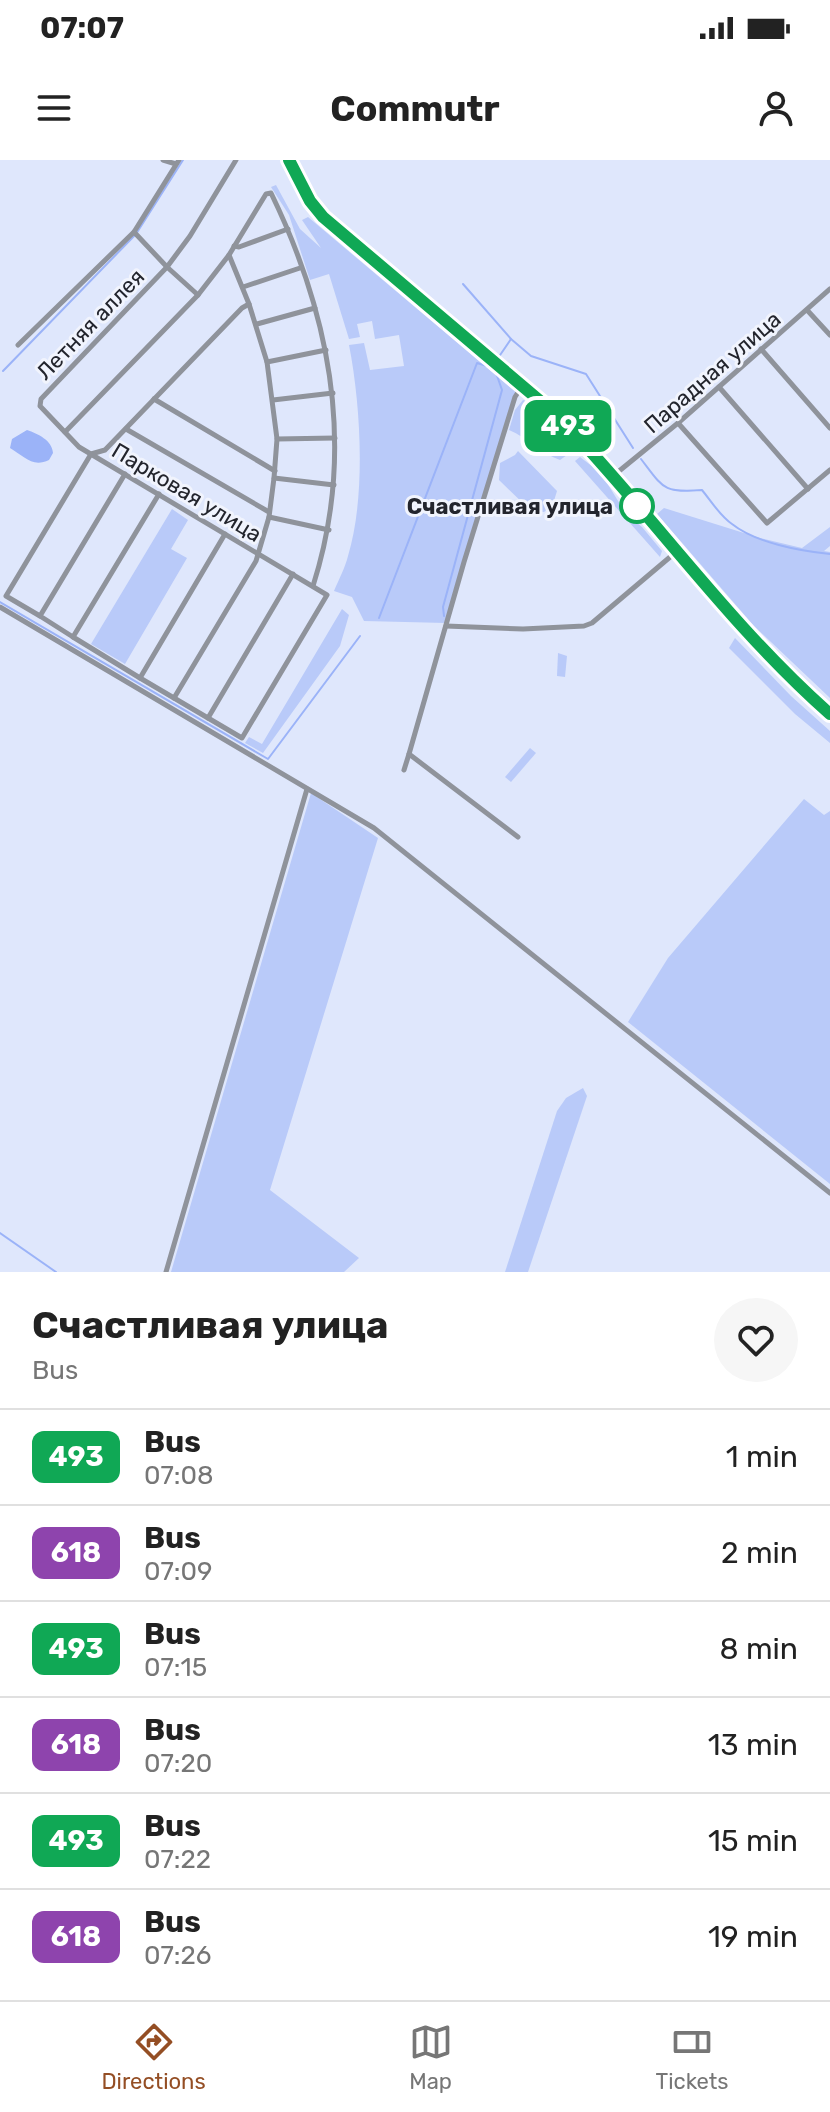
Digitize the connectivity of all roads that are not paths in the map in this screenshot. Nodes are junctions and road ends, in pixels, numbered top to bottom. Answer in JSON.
{"nodes":[{"id":1,"x":163,"y":160,"type":"edge"},
{"id":2,"x":236,"y":160,"type":"edge"},
{"id":3,"x":289,"y":160,"type":"edge"},
{"id":4,"x":178,"y":162,"type":"edge"},
{"id":5,"x":288,"y":229,"type":"junction"},
{"id":6,"x":134,"y":232,"type":"junction"},
{"id":7,"x":234,"y":246,"type":"junction"},
{"id":8,"x":229,"y":255,"type":"junction"},
{"id":9,"x":167,"y":267,"type":"junction"},
{"id":10,"x":300,"y":268,"type":"junction"},
{"id":11,"x":243,"y":287,"type":"junction"},
{"id":12,"x":830,"y":289,"type":"edge"},
{"id":13,"x":198,"y":295,"type":"junction"},
{"id":14,"x":249,"y":304,"type":"junction"},
{"id":15,"x":315,"y":308,"type":"junction"},
{"id":16,"x":807,"y":310,"type":"junction"},
{"id":17,"x":257,"y":324,"type":"junction"},
{"id":18,"x":830,"y":335,"type":"edge"},
{"id":19,"x":18,"y":345,"type":"dead end"},
{"id":20,"x":761,"y":349,"type":"junction"},
{"id":21,"x":326,"y":350,"type":"junction"},
{"id":22,"x":267,"y":362,"type":"junction"},
{"id":23,"x":522,"y":385,"type":"junction"},
{"id":24,"x":719,"y":387,"type":"junction"},
{"id":25,"x":333,"y":393,"type":"junction"},
{"id":26,"x":154,"y":399,"type":"junction"},
{"id":27,"x":273,"y":400,"type":"junction"},
{"id":28,"x":40,"y":406,"type":"joint"},
{"id":29,"x":678,"y":423,"type":"junction"},
{"id":30,"x":830,"y":428,"type":"edge"},
{"id":31,"x":126,"y":429,"type":"junction"},
{"id":32,"x":65,"y":432,"type":"junction"},
{"id":33,"x":335,"y":438,"type":"junction"},
{"id":34,"x":277,"y":439,"type":"junction"},
{"id":35,"x":91,"y":454,"type":"junction"},
{"id":36,"x":830,"y":470,"type":"edge"},
{"id":37,"x":125,"y":474,"type":"junction"},
{"id":38,"x":274,"y":475,"type":"junction"},
{"id":39,"x":613,"y":476,"type":"junction"},
{"id":40,"x":334,"y":485,"type":"junction"},
{"id":41,"x":808,"y":489,"type":"junction"},
{"id":42,"x":159,"y":494,"type":"junction"},
{"id":43,"x":269,"y":515,"type":"junction"},
{"id":44,"x":329,"y":530,"type":"junction"},
{"id":45,"x":225,"y":534,"type":"junction"},
{"id":46,"x":676,"y":552,"type":"junction"},
{"id":47,"x":259,"y":553,"type":"junction"},
{"id":48,"x":293,"y":574,"type":"junction"},
{"id":49,"x":313,"y":586,"type":"junction"},
{"id":50,"x":0,"y":607,"type":"edge"},
{"id":51,"x":40,"y":616,"type":"junction"},
{"id":52,"x":446,"y":626,"type":"junction"},
{"id":53,"x":73,"y":637,"type":"junction"},
{"id":54,"x":140,"y":678,"type":"junction"},
{"id":55,"x":174,"y":698,"type":"junction"},
{"id":56,"x":830,"y":714,"type":"edge"},
{"id":57,"x":208,"y":718,"type":"junction"},
{"id":58,"x":409,"y":754,"type":"junction"},
{"id":59,"x":404,"y":770,"type":"dead end"},
{"id":60,"x":307,"y":789,"type":"junction"},
{"id":61,"x":518,"y":837,"type":"dead end"},
{"id":62,"x":830,"y":1193,"type":"edge"},
{"id":63,"x":166,"y":1272,"type":"edge"}],
"edges":[{"from":1,"to":4,"type":"street"},
{"from":2,"to":9,"type":"street","name":"Летняя аллея"},
{"from":3,"to":23,"type":"main road"},
{"from":4,"to":6,"type":"street"},
{"from":5,"to":7,"type":"street"},
{"from":5,"to":7,"type":"street"},
{"from":5,"to":10,"type":"street"},
{"from":6,"to":9,"type":"street","name":"Летняя аллея"},
{"from":6,"to":19,"type":"street"},
{"from":7,"to":8,"type":"street"},
{"from":8,"to":11,"type":"street"},
{"from":8,"to":13,"type":"street"},
{"from":9,"to":13,"type":"street","name":"Летняя аллея"},
{"from":9,"to":28,"type":"street","name":"Летняя аллея"},
{"from":10,"to":11,"type":"street"},
{"from":10,"to":15,"type":"street"},
{"from":11,"to":14,"type":"street"},
{"from":12,"to":16,"type":"street","name":"Парадная улица"},
{"from":13,"to":32,"type":"street"},
{"from":14,"to":17,"type":"street"},
{"from":14,"to":26,"type":"street"},
{"from":15,"to":17,"type":"street"},
{"from":15,"to":21,"type":"street"},
{"from":16,"to":18,"type":"street"},
{"from":16,"to":20,"type":"street","name":"Парадная улица"},
{"from":17,"to":22,"type":"street"},
{"from":20,"to":24,"type":"street","name":"Парадная улица"},
{"from":20,"to":30,"type":"street"},
{"from":21,"to":22,"type":"street"},
{"from":21,"to":25,"type":"street"},
{"from":22,"to":27,"type":"street"},
{"from":23,"to":39,"type":"main road"},
{"from":23,"to":52,"type":"street"},
{"from":24,"to":29,"type":"street","name":"Парадная улица"},
{"from":24,"to":41,"type":"street"},
{"from":25,"to":27,"type":"street"},
{"from":25,"to":33,"type":"street"},
{"from":26,"to":31,"type":"street"},
{"from":26,"to":38,"type":"street"},
{"from":27,"to":34,"type":"street"},
{"from":28,"to":32,"type":"street","name":"Парковая улица"},
{"from":29,"to":39,"type":"street","name":"Парадная улица"},
{"from":29,"to":41,"type":"street"},
{"from":31,"to":35,"type":"street"},
{"from":31,"to":43,"type":"street"},
{"from":32,"to":35,"type":"street","name":"Парковая улица"},
{"from":33,"to":34,"type":"street"},
{"from":33,"to":40,"type":"street"},
{"from":34,"to":38,"type":"street"},
{"from":35,"to":37,"type":"street","name":"Парковая улица"},
{"from":35,"to":51,"type":"street"},
{"from":36,"to":41,"type":"street"},
{"from":37,"to":42,"type":"street","name":"Парковая улица"},
{"from":37,"to":51,"type":"street"},
{"from":38,"to":40,"type":"street"},
{"from":38,"to":43,"type":"street"},
{"from":39,"to":46,"type":"main road"},
{"from":40,"to":44,"type":"street"},
{"from":42,"to":45,"type":"street","name":"Парковая улица"},
{"from":42,"to":53,"type":"street"},
{"from":43,"to":44,"type":"street"},
{"from":43,"to":47,"type":"street"},
{"from":44,"to":49,"type":"street"},
{"from":45,"to":47,"type":"street","name":"Парковая улица"},
{"from":45,"to":54,"type":"street"},
{"from":46,"to":52,"type":"street"},
{"from":46,"to":56,"type":"main road"},
{"from":47,"to":48,"type":"street","name":"Парковая улица"},
{"from":47,"to":55,"type":"street"},
{"from":48,"to":49,"type":"street","name":"Парковая улица"},
{"from":48,"to":57,"type":"street"},
{"from":49,"to":57,"type":"street","name":"Парковая улица"},
{"from":50,"to":60,"type":"street"},
{"from":51,"to":53,"type":"street"},
{"from":52,"to":58,"type":"street"},
{"from":53,"to":54,"type":"street"},
{"from":54,"to":55,"type":"street"},
{"from":55,"to":57,"type":"street"},
{"from":58,"to":59,"type":"street"},
{"from":58,"to":61,"type":"street"},
{"from":60,"to":62,"type":"street"},
{"from":60,"to":63,"type":"street"}]}
